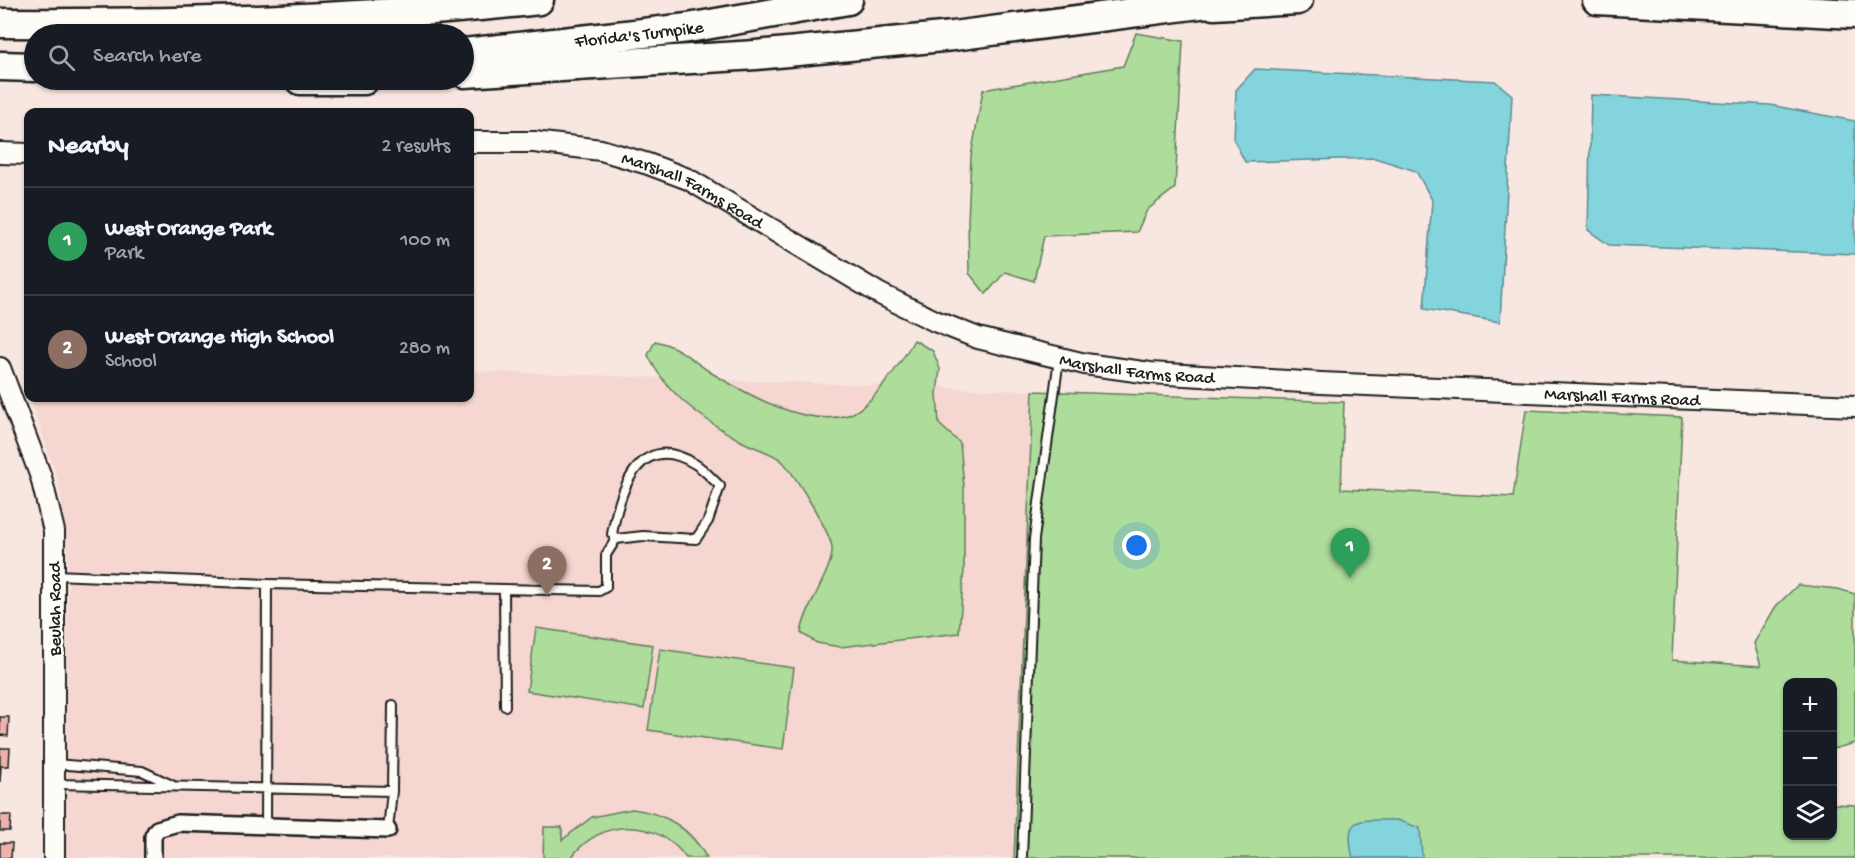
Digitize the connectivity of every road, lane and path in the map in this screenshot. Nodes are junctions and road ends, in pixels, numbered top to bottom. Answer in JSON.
{"nodes":[{"id":1,"x":347,"y":0,"type":"edge"},
{"id":2,"x":539,"y":0,"type":"edge"},
{"id":3,"x":848,"y":0,"type":"edge"},
{"id":4,"x":1231,"y":0,"type":"edge"},
{"id":5,"x":1298,"y":0,"type":"edge"},
{"id":6,"x":1597,"y":0,"type":"edge"},
{"id":7,"x":1152,"y":9,"type":"junction"},
{"id":8,"x":1855,"y":14,"type":"edge"},
{"id":9,"x":205,"y":22,"type":"junction"},
{"id":10,"x":1,"y":23,"type":"edge"},
{"id":11,"x":474,"y":52,"type":"edge"},
{"id":12,"x":1,"y":66,"type":"edge"},
{"id":13,"x":24,"y":67,"type":"edge"},
{"id":14,"x":474,"y":72,"type":"edge"},
{"id":15,"x":474,"y":142,"type":"edge"},
{"id":16,"x":0,"y":153,"type":"edge"},
{"id":17,"x":24,"y":154,"type":"edge"},
{"id":18,"x":1059,"y":359,"type":"junction"},
{"id":19,"x":0,"y":368,"type":"edge"},
{"id":20,"x":1855,"y":406,"type":"edge"},
{"id":21,"x":616,"y":539,"type":"junction"},
{"id":22,"x":54,"y":574,"type":"junction"},
{"id":23,"x":267,"y":584,"type":"junction"},
{"id":24,"x":504,"y":589,"type":"junction"},
{"id":25,"x":393,"y":705,"type":"dead end"},
{"id":26,"x":505,"y":706,"type":"dead end"},
{"id":27,"x":54,"y":764,"type":"junction"},
{"id":28,"x":54,"y":784,"type":"junction"},
{"id":29,"x":176,"y":787,"type":"junction"},
{"id":30,"x":268,"y":788,"type":"junction"},
{"id":31,"x":392,"y":791,"type":"junction"},
{"id":32,"x":266,"y":826,"type":"junction"},
{"id":33,"x":388,"y":830,"type":"joint"},
{"id":34,"x":54,"y":858,"type":"edge"},
{"id":35,"x":153,"y":858,"type":"edge"},
{"id":36,"x":1022,"y":858,"type":"edge"}],
"edges":[{"from":1,"to":9,"type":"highway"},
{"from":2,"to":9,"type":"highway"},
{"from":3,"to":11,"type":"highway","name":"Florida's Turnpike"},
{"from":4,"to":7,"type":"highway"},
{"from":5,"to":7,"type":"highway"},
{"from":6,"to":8,"type":"highway"},
{"from":7,"to":14,"type":"highway"},
{"from":9,"to":10,"type":"highway"},
{"from":12,"to":13,"type":"highway"},
{"from":15,"to":18,"type":"street","name":"Marshall Farms Road"},
{"from":16,"to":17,"type":"street"},
{"from":18,"to":20,"type":"street","name":"Marshall Farms Road"},
{"from":18,"to":36,"type":"lane"},
{"from":19,"to":22,"type":"street","name":"Beulah Road"},
{"from":21,"to":21,"type":"lane"},
{"from":21,"to":24,"type":"lane"},
{"from":22,"to":23,"type":"lane"},
{"from":22,"to":27,"type":"street","name":"Beulah Road"},
{"from":23,"to":24,"type":"lane"},
{"from":23,"to":30,"type":"lane"},
{"from":24,"to":26,"type":"lane"},
{"from":25,"to":31,"type":"lane"},
{"from":27,"to":28,"type":"street","name":"Beulah Road"},
{"from":27,"to":29,"type":"lane"},
{"from":28,"to":29,"type":"lane"},
{"from":28,"to":34,"type":"street","name":"Beulah Road"},
{"from":29,"to":30,"type":"lane"},
{"from":30,"to":31,"type":"lane"},
{"from":30,"to":32,"type":"lane"},
{"from":31,"to":33,"type":"lane"},
{"from":32,"to":33,"type":"street"},
{"from":32,"to":35,"type":"street"}]}
